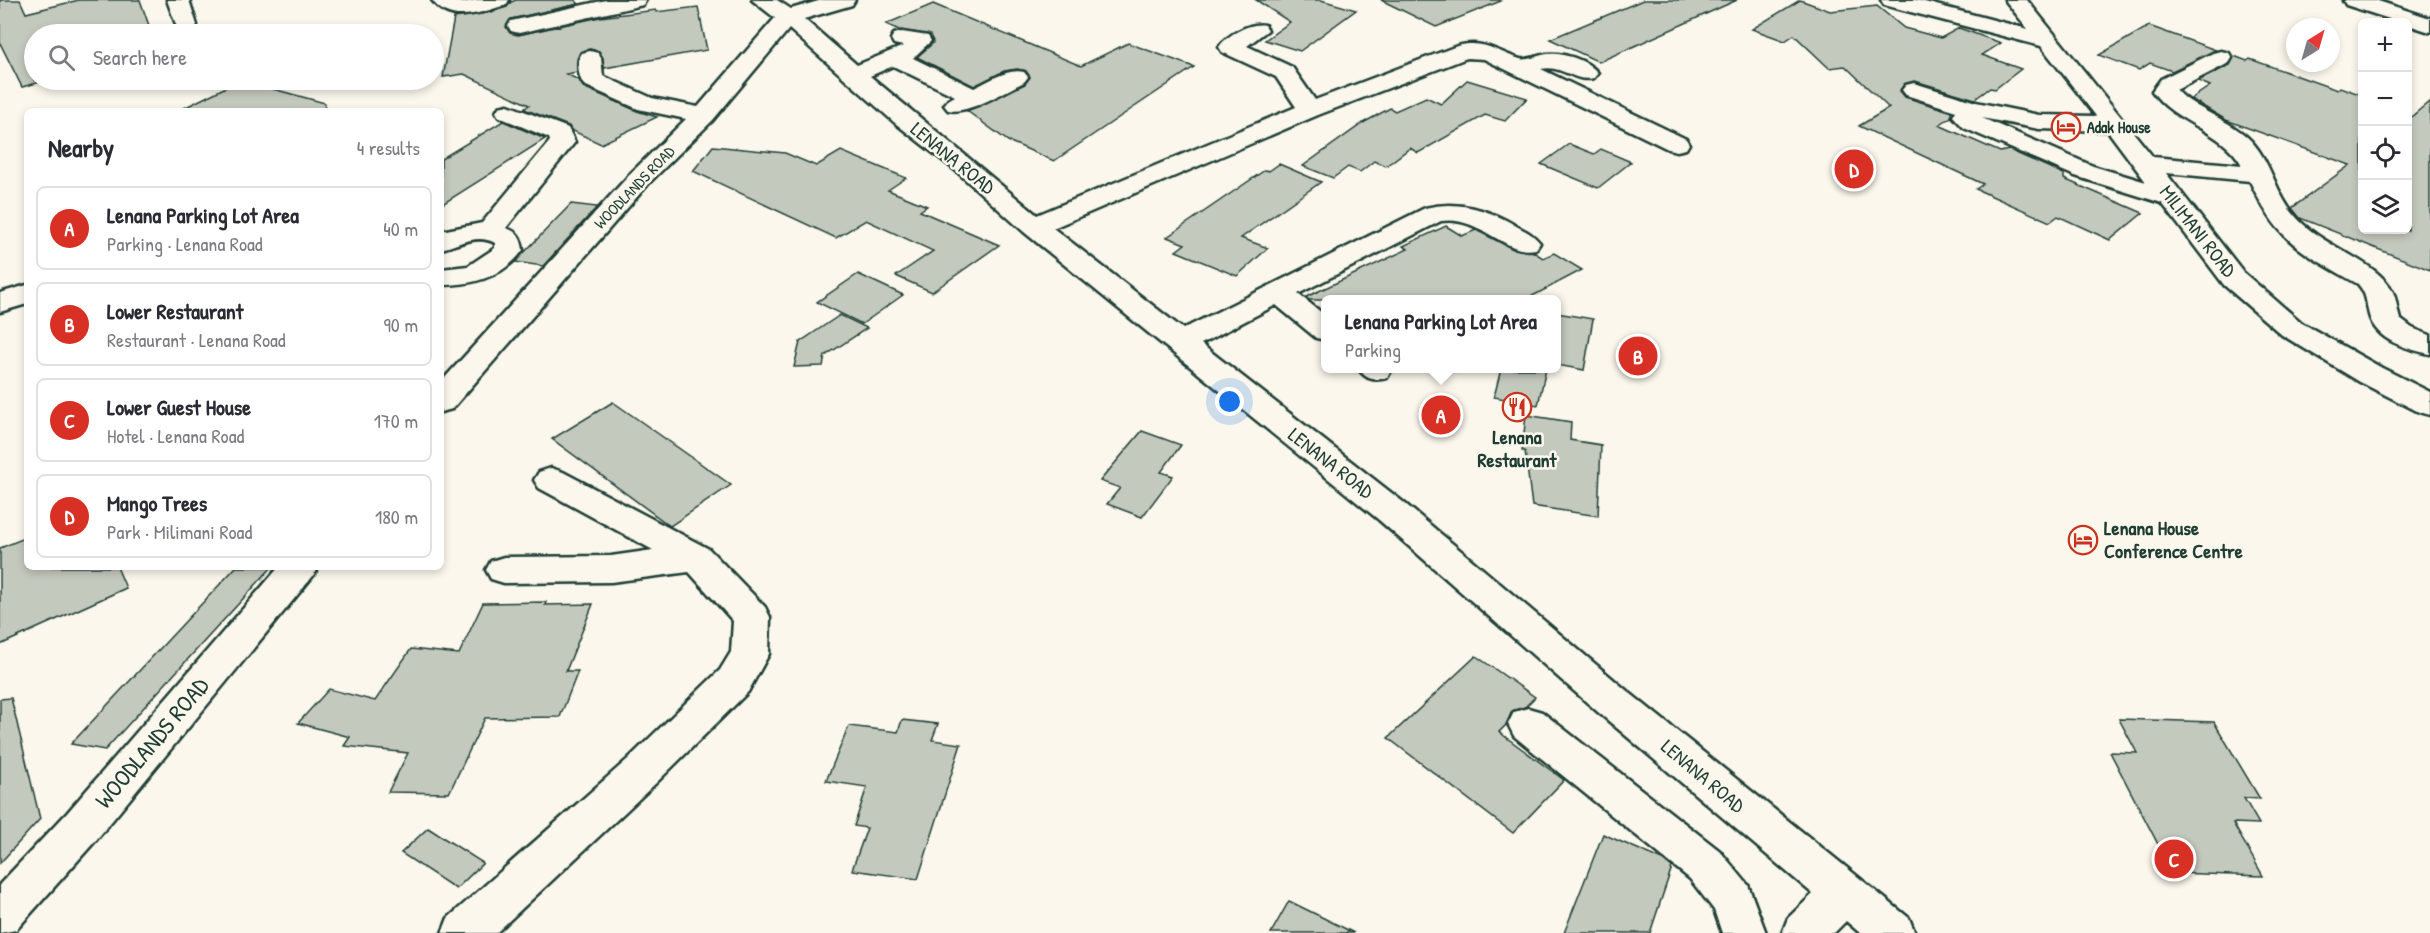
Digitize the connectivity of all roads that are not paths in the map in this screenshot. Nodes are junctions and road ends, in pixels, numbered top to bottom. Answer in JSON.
{"nodes":[{"id":1,"x":178,"y":0,"type":"edge"},
{"id":2,"x":443,"y":0,"type":"edge"},
{"id":3,"x":498,"y":0,"type":"edge"},
{"id":4,"x":635,"y":0,"type":"edge"},
{"id":5,"x":844,"y":0,"type":"edge"},
{"id":6,"x":1893,"y":0,"type":"edge"},
{"id":7,"x":2016,"y":0,"type":"edge"},
{"id":8,"x":2354,"y":0,"type":"edge"},
{"id":9,"x":775,"y":8,"type":"edge"},
{"id":10,"x":185,"y":24,"type":"edge"},
{"id":11,"x":2430,"y":24,"type":"edge"},
{"id":12,"x":519,"y":26,"type":"dead end"},
{"id":13,"x":1257,"y":30,"type":"dead end"},
{"id":14,"x":2051,"y":42,"type":"junction"},
{"id":15,"x":591,"y":58,"type":"dead end"},
{"id":16,"x":2221,"y":58,"type":"dead end"},
{"id":17,"x":1520,"y":68,"type":"junction"},
{"id":18,"x":1586,"y":73,"type":"dead end"},
{"id":19,"x":854,"y":74,"type":"junction"},
{"id":20,"x":1016,"y":77,"type":"dead end"},
{"id":21,"x":1914,"y":90,"type":"dead end"},
{"id":22,"x":1971,"y":108,"type":"junction"},
{"id":23,"x":1310,"y":110,"type":"junction"},
{"id":24,"x":508,"y":112,"type":"dead end"},
{"id":25,"x":704,"y":116,"type":"junction"},
{"id":26,"x":2115,"y":124,"type":"junction"},
{"id":27,"x":1677,"y":144,"type":"dead end"},
{"id":28,"x":2146,"y":164,"type":"junction"},
{"id":29,"x":2261,"y":174,"type":"junction"},
{"id":30,"x":2171,"y":197,"type":"junction"},
{"id":31,"x":1034,"y":226,"type":"junction"},
{"id":32,"x":489,"y":231,"type":"junction"},
{"id":33,"x":444,"y":240,"type":"edge"},
{"id":34,"x":1526,"y":243,"type":"dead end"},
{"id":35,"x":499,"y":261,"type":"junction"},
{"id":36,"x":554,"y":273,"type":"junction"},
{"id":37,"x":444,"y":277,"type":"edge"},
{"id":38,"x":1278,"y":293,"type":"junction"},
{"id":39,"x":24,"y":295,"type":"edge"},
{"id":40,"x":0,"y":303,"type":"edge"},
{"id":41,"x":1321,"y":327,"type":"edge"},
{"id":42,"x":1179,"y":343,"type":"junction"},
{"id":43,"x":2430,"y":345,"type":"edge"},
{"id":44,"x":444,"y":399,"type":"edge"},
{"id":45,"x":2430,"y":405,"type":"edge"},
{"id":46,"x":550,"y":480,"type":"dead end"},
{"id":47,"x":697,"y":558,"type":"junction"},
{"id":48,"x":297,"y":570,"type":"edge"},
{"id":49,"x":504,"y":570,"type":"dead end"},
{"id":50,"x":1528,"y":724,"type":"dead end"},
{"id":51,"x":1844,"y":892,"type":"junction"},
{"id":52,"x":0,"y":915,"type":"edge"},
{"id":53,"x":464,"y":933,"type":"edge"},
{"id":54,"x":1744,"y":933,"type":"edge"},
{"id":55,"x":1804,"y":933,"type":"edge"},
{"id":56,"x":1893,"y":933,"type":"edge"}],
"edges":[{"from":1,"to":10,"type":"street"},
{"from":2,"to":3,"type":"street"},
{"from":4,"to":12,"type":"street"},
{"from":5,"to":9,"type":"street"},
{"from":6,"to":14,"type":"street"},
{"from":7,"to":14,"type":"street","name":"MILIMANI ROAD"},
{"from":8,"to":11,"type":"street"},
{"from":9,"to":19,"type":"street","name":"LENANA ROAD"},
{"from":9,"to":25,"type":"street","name":"WOODLANDS ROAD"},
{"from":13,"to":23,"type":"street"},
{"from":14,"to":26,"type":"street","name":"MILIMANI ROAD"},
{"from":15,"to":25,"type":"street"},
{"from":16,"to":29,"type":"street"},
{"from":17,"to":18,"type":"street"},
{"from":17,"to":23,"type":"street"},
{"from":17,"to":27,"type":"street"},
{"from":19,"to":20,"type":"street"},
{"from":19,"to":31,"type":"street","name":"LENANA ROAD"},
{"from":21,"to":22,"type":"street"},
{"from":22,"to":26,"type":"street"},
{"from":22,"to":30,"type":"street"},
{"from":23,"to":31,"type":"street"},
{"from":24,"to":32,"type":"street"},
{"from":25,"to":36,"type":"street","name":"WOODLANDS ROAD"},
{"from":26,"to":28,"type":"street","name":"MILIMANI ROAD"},
{"from":28,"to":29,"type":"street"},
{"from":28,"to":30,"type":"street","name":"MILIMANI ROAD"},
{"from":29,"to":43,"type":"street"},
{"from":30,"to":45,"type":"street","name":"MILIMANI ROAD"},
{"from":31,"to":42,"type":"street","name":"LENANA ROAD"},
{"from":32,"to":33,"type":"street"},
{"from":32,"to":35,"type":"street"},
{"from":34,"to":38,"type":"street"},
{"from":35,"to":36,"type":"street"},
{"from":35,"to":37,"type":"street"},
{"from":36,"to":44,"type":"street","name":"WOODLANDS ROAD"},
{"from":38,"to":41,"type":"street"},
{"from":38,"to":42,"type":"street"},
{"from":39,"to":40,"type":"street"},
{"from":42,"to":51,"type":"street","name":"LENANA ROAD"},
{"from":46,"to":47,"type":"street"},
{"from":47,"to":49,"type":"street"},
{"from":47,"to":53,"type":"street"},
{"from":48,"to":52,"type":"street","name":"WOODLANDS ROAD"},
{"from":50,"to":54,"type":"street"},
{"from":51,"to":55,"type":"street"},
{"from":51,"to":56,"type":"street","name":"LENANA ROAD"}]}
